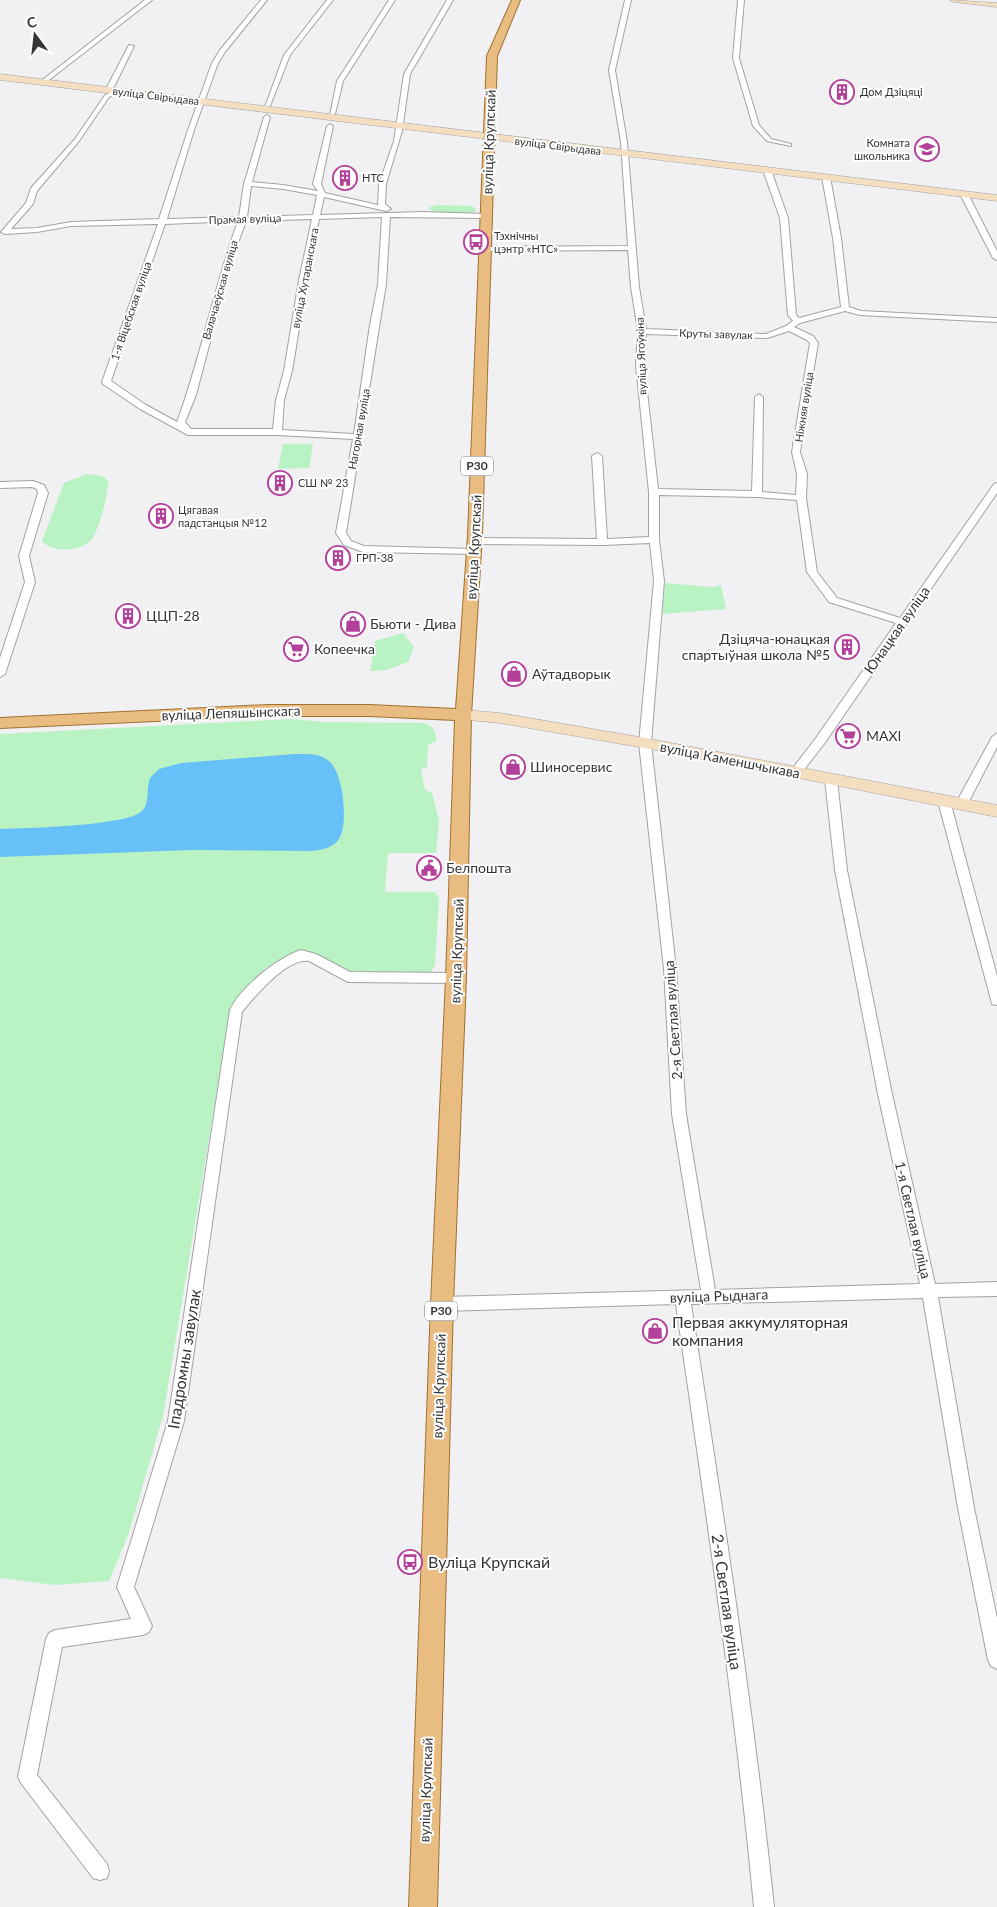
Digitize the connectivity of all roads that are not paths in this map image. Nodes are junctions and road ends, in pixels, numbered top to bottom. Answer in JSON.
{"nodes":[{"id":1,"x":149,"y":0,"type":"edge"},
{"id":2,"x":264,"y":0,"type":"edge"},
{"id":3,"x":330,"y":0,"type":"edge"},
{"id":4,"x":392,"y":0,"type":"edge"},
{"id":5,"x":450,"y":0,"type":"edge"},
{"id":6,"x":516,"y":0,"type":"edge"},
{"id":7,"x":628,"y":0,"type":"edge"},
{"id":8,"x":741,"y":0,"type":"edge"},
{"id":9,"x":954,"y":0,"type":"edge"},
{"id":10,"x":997,"y":6,"type":"edge"},
{"id":11,"x":131,"y":46,"type":"dead end"},
{"id":12,"x":0,"y":77,"type":"edge"},
{"id":13,"x":43,"y":82,"type":"junction"},
{"id":14,"x":111,"y":91,"type":"junction"},
{"id":15,"x":200,"y":102,"type":"junction"},
{"id":16,"x":267,"y":106,"type":"dead end"},
{"id":17,"x":332,"y":114,"type":"dead end"},
{"id":18,"x":267,"y":118,"type":"dead end"},
{"id":19,"x":330,"y":126,"type":"dead end"},
{"id":20,"x":399,"y":127,"type":"junction"},
{"id":21,"x":489,"y":137,"type":"junction"},
{"id":22,"x":789,"y":145,"type":"dead end"},
{"id":23,"x":624,"y":154,"type":"junction"},
{"id":24,"x":767,"y":170,"type":"junction"},
{"id":25,"x":826,"y":177,"type":"junction"},
{"id":26,"x":248,"y":184,"type":"junction"},
{"id":27,"x":322,"y":192,"type":"junction"},
{"id":28,"x":964,"y":194,"type":"junction"},
{"id":29,"x":997,"y":198,"type":"edge"},
{"id":30,"x":386,"y":212,"type":"junction"},
{"id":31,"x":486,"y":216,"type":"junction"},
{"id":32,"x":316,"y":217,"type":"junction"},
{"id":33,"x":243,"y":218,"type":"junction"},
{"id":34,"x":162,"y":222,"type":"junction"},
{"id":35,"x":633,"y":248,"type":"junction"},
{"id":36,"x":485,"y":249,"type":"junction"},
{"id":37,"x":997,"y":258,"type":"edge"},
{"id":38,"x":845,"y":308,"type":"junction"},
{"id":39,"x":997,"y":320,"type":"edge"},
{"id":40,"x":797,"y":321,"type":"junction"},
{"id":41,"x":789,"y":328,"type":"junction"},
{"id":42,"x":642,"y":331,"type":"junction"},
{"id":43,"x":759,"y":397,"type":"dead end"},
{"id":44,"x":188,"y":432,"type":"junction"},
{"id":45,"x":277,"y":432,"type":"junction"},
{"id":46,"x":357,"y":437,"type":"junction"},
{"id":47,"x":597,"y":456,"type":"dead end"},
{"id":48,"x":0,"y":485,"type":"edge"},
{"id":49,"x":997,"y":486,"type":"edge"},
{"id":50,"x":654,"y":492,"type":"junction"},
{"id":51,"x":757,"y":494,"type":"junction"},
{"id":52,"x":801,"y":498,"type":"junction"},
{"id":53,"x":654,"y":540,"type":"junction"},
{"id":54,"x":602,"y":542,"type":"junction"},
{"id":55,"x":474,"y":546,"type":"junction"},
{"id":56,"x":903,"y":622,"type":"junction"},
{"id":57,"x":0,"y":674,"type":"edge"},
{"id":58,"x":463,"y":715,"type":"junction"},
{"id":59,"x":0,"y":723,"type":"edge"},
{"id":60,"x":997,"y":737,"type":"edge"},
{"id":61,"x":645,"y":743,"type":"junction"},
{"id":62,"x":795,"y":773,"type":"junction"},
{"id":63,"x":831,"y":780,"type":"junction"},
{"id":64,"x":944,"y":801,"type":"junction"},
{"id":65,"x":961,"y":805,"type":"junction"},
{"id":66,"x":997,"y":812,"type":"edge"},
{"id":67,"x":456,"y":978,"type":"junction"},
{"id":68,"x":997,"y":1000,"type":"edge"},
{"id":69,"x":997,"y":1288,"type":"edge"},
{"id":70,"x":929,"y":1290,"type":"junction"},
{"id":71,"x":709,"y":1296,"type":"junction"},
{"id":72,"x":682,"y":1297,"type":"junction"},
{"id":73,"x":442,"y":1304,"type":"junction"},
{"id":74,"x":997,"y":1660,"type":"edge"},
{"id":75,"x":100,"y":1871,"type":"dead end"},
{"id":76,"x":423,"y":1907,"type":"edge"},
{"id":77,"x":764,"y":1907,"type":"edge"}],
"edges":[{"from":1,"to":13,"type":"street"},
{"from":2,"to":15,"type":"street","name":"1-я Віцебская вуліца"},
{"from":3,"to":16,"type":"street"},
{"from":4,"to":17,"type":"street"},
{"from":5,"to":20,"type":"street","name":"Нагорная вуліца"},
{"from":6,"to":21,"type":"main road","name":"вуліца Крупскай","number":"Р30"},
{"from":7,"to":23,"type":"street","name":"вуліца Ягоўкіна"},
{"from":8,"to":22,"type":"street"},
{"from":9,"to":10,"type":"main road"},
{"from":11,"to":14,"type":"street"},
{"from":12,"to":13,"type":"main road","name":"вуліца Свірыдава"},
{"from":13,"to":14,"type":"main road","name":"вуліца Свірыдава"},
{"from":14,"to":15,"type":"main road","name":"вуліца Свірыдава"},
{"from":14,"to":34,"type":"street","name":"Прамая вуліца"},
{"from":15,"to":20,"type":"main road","name":"вуліца Свірыдава"},
{"from":15,"to":34,"type":"street","name":"1-я Віцебская вуліца"},
{"from":18,"to":26,"type":"street","name":"Валачаеўская вуліца"},
{"from":19,"to":27,"type":"street","name":"вуліца Хутаранскага"},
{"from":20,"to":21,"type":"main road","name":"вуліца Свірыдава"},
{"from":20,"to":30,"type":"street","name":"Нагорная вуліца"},
{"from":21,"to":23,"type":"main road","name":"вуліца Свірыдава"},
{"from":21,"to":31,"type":"main road","name":"вуліца Крупскай","number":"Р30"},
{"from":23,"to":24,"type":"main road","name":"вуліца Свірыдава"},
{"from":23,"to":35,"type":"street","name":"вуліца Ягоўкіна"},
{"from":24,"to":25,"type":"main road","name":"вуліца Свірыдава"},
{"from":24,"to":40,"type":"street"},
{"from":25,"to":28,"type":"main road","name":"вуліца Свірыдава"},
{"from":25,"to":38,"type":"street"},
{"from":26,"to":27,"type":"street"},
{"from":26,"to":33,"type":"street","name":"Валачаеўская вуліца"},
{"from":27,"to":30,"type":"street"},
{"from":27,"to":32,"type":"street","name":"вуліца Хутаранскага"},
{"from":28,"to":29,"type":"main road","name":"вуліца Свірыдава"},
{"from":28,"to":37,"type":"street"},
{"from":30,"to":31,"type":"street","name":"Прамая вуліца"},
{"from":30,"to":32,"type":"street","name":"Прамая вуліца"},
{"from":30,"to":46,"type":"street","name":"Нагорная вуліца"},
{"from":31,"to":36,"type":"main road","name":"вуліца Крупскай","number":"Р30"},
{"from":32,"to":33,"type":"street","name":"Прамая вуліца"},
{"from":32,"to":45,"type":"street","name":"вуліца Хутаранскага"},
{"from":33,"to":34,"type":"street","name":"Прамая вуліца"},
{"from":33,"to":44,"type":"street","name":"Валачаеўская вуліца"},
{"from":34,"to":44,"type":"street","name":"1-я Віцебская вуліца"},
{"from":35,"to":36,"type":"street"},
{"from":35,"to":42,"type":"street","name":"вуліца Ягоўкіна"},
{"from":36,"to":55,"type":"main road","name":"вуліца Крупскай","number":"Р30"},
{"from":38,"to":39,"type":"street"},
{"from":38,"to":40,"type":"street"},
{"from":40,"to":41,"type":"street"},
{"from":41,"to":42,"type":"street","name":"Круты завулак"},
{"from":41,"to":52,"type":"street","name":"Ніжняя вуліца"},
{"from":42,"to":50,"type":"street","name":"вуліца Ягоўкіна"},
{"from":43,"to":51,"type":"street"},
{"from":44,"to":45,"type":"street","name":"1-я Віцебская вуліца"},
{"from":45,"to":46,"type":"street","name":"1-я Віцебская вуліца"},
{"from":46,"to":55,"type":"street","name":"Нагорная вуліца"},
{"from":47,"to":54,"type":"street"},
{"from":48,"to":57,"type":"street"},
{"from":49,"to":56,"type":"street","name":"Юнацкая вуліца"},
{"from":50,"to":51,"type":"street"},
{"from":50,"to":53,"type":"street","name":"вуліца Ягоўкіна"},
{"from":51,"to":52,"type":"street"},
{"from":52,"to":56,"type":"street","name":"Ніжняя вуліца"},
{"from":53,"to":54,"type":"street","name":"Нагорная вуліца"},
{"from":53,"to":61,"type":"street","name":"вуліца Ягоўкіна"},
{"from":54,"to":55,"type":"street","name":"Нагорная вуліца"},
{"from":55,"to":58,"type":"main road","name":"вуліца Крупскай","number":"Р30"},
{"from":56,"to":62,"type":"street","name":"Юнацкая вуліца"},
{"from":58,"to":59,"type":"main road","name":"вуліца Лепяшынскага"},
{"from":58,"to":61,"type":"main road","name":"вуліца Каменшчыкава"},
{"from":58,"to":67,"type":"main road","name":"вуліца Крупскай","number":"Р30"},
{"from":60,"to":65,"type":"street"},
{"from":61,"to":62,"type":"main road","name":"вуліца Каменшчыкава"},
{"from":61,"to":71,"type":"street","name":"2-я Светлая вуліца"},
{"from":62,"to":63,"type":"main road","name":"вуліца Каменшчыкава"},
{"from":63,"to":64,"type":"main road","name":"вуліца Каменшчыкава"},
{"from":63,"to":70,"type":"street","name":"1-я Светлая вуліца"},
{"from":64,"to":65,"type":"main road","name":"вуліца Каменшчыкава"},
{"from":64,"to":68,"type":"street"},
{"from":65,"to":66,"type":"main road","name":"вуліца Каменшчыкава"},
{"from":67,"to":73,"type":"main road","name":"вуліца Крупскай","number":"Р30"},
{"from":67,"to":75,"type":"street","name":"Іпадромны завулак"},
{"from":69,"to":70,"type":"street","name":"вуліца Рыднага"},
{"from":70,"to":71,"type":"street","name":"вуліца Рыднага"},
{"from":70,"to":74,"type":"street","name":"1-я Светлая вуліца"},
{"from":71,"to":72,"type":"street","name":"вуліца Рыднага"},
{"from":72,"to":73,"type":"street","name":"вуліца Рыднага"},
{"from":72,"to":77,"type":"street","name":"2-я Светлая вуліца"},
{"from":73,"to":76,"type":"main road","name":"вуліца Крупскай","number":"Р30"}]}
